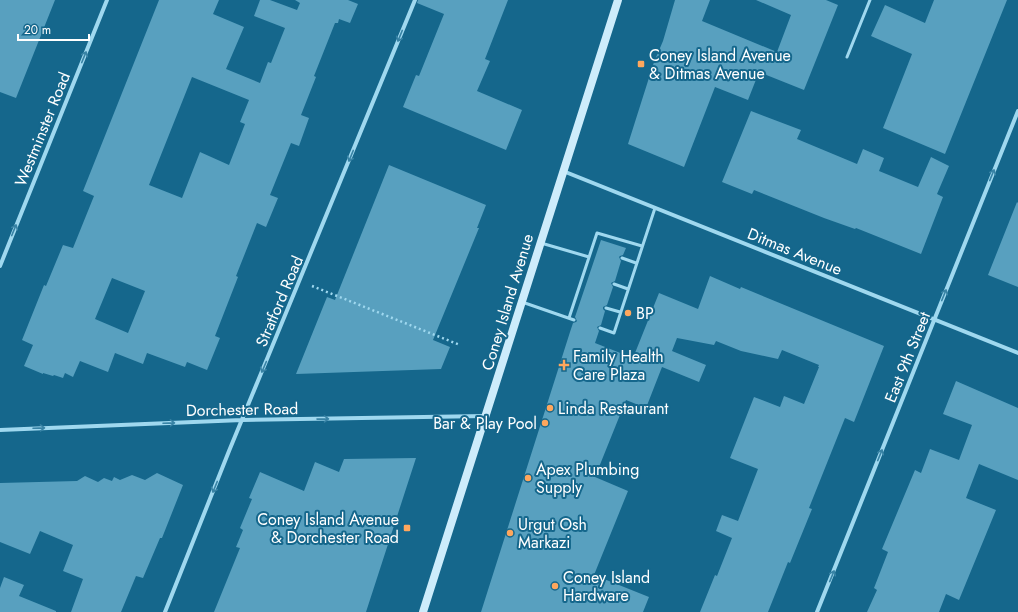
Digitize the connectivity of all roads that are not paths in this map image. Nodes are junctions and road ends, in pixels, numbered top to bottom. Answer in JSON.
{"nodes":[{"id":1,"x":107,"y":0,"type":"edge"},
{"id":2,"x":415,"y":0,"type":"edge"},
{"id":3,"x":618,"y":0,"type":"edge"},
{"id":4,"x":870,"y":0,"type":"edge"},
{"id":5,"x":847,"y":57,"type":"dead end"},
{"id":6,"x":1018,"y":111,"type":"edge"},
{"id":7,"x":563,"y":171,"type":"junction"},
{"id":8,"x":655,"y":208,"type":"junction"},
{"id":9,"x":540,"y":242,"type":"junction"},
{"id":10,"x":642,"y":246,"type":"junction"},
{"id":11,"x":592,"y":248,"type":"junction"},
{"id":12,"x":598,"y":250,"type":"dead end"},
{"id":13,"x":589,"y":257,"type":"junction"},
{"id":14,"x":622,"y":258,"type":"dead end"},
{"id":15,"x":636,"y":263,"type":"junction"},
{"id":16,"x":0,"y":266,"type":"edge"},
{"id":17,"x":583,"y":274,"type":"junction"},
{"id":18,"x":589,"y":276,"type":"dead end"},
{"id":19,"x":614,"y":284,"type":"dead end"},
{"id":20,"x":628,"y":289,"type":"junction"},
{"id":21,"x":576,"y":298,"type":"junction"},
{"id":22,"x":581,"y":299,"type":"dead end"},
{"id":23,"x":520,"y":302,"type":"junction"},
{"id":24,"x":606,"y":308,"type":"dead end"},
{"id":25,"x":620,"y":312,"type":"junction"},
{"id":26,"x":569,"y":318,"type":"junction"},
{"id":27,"x":574,"y":320,"type":"dead end"},
{"id":28,"x":934,"y":320,"type":"junction"},
{"id":29,"x":600,"y":328,"type":"dead end"},
{"id":30,"x":1018,"y":353,"type":"edge"},
{"id":31,"x":486,"y":416,"type":"junction"},
{"id":32,"x":242,"y":420,"type":"junction"},
{"id":33,"x":0,"y":430,"type":"edge"},
{"id":34,"x":165,"y":612,"type":"edge"},
{"id":35,"x":422,"y":612,"type":"edge"},
{"id":36,"x":817,"y":612,"type":"edge"}],
"edges":[{"from":16,"to":1,"type":"street","name":"Westminster Road","one_way":true},
{"from":2,"to":32,"type":"street","name":"Stratford Road","one_way":true},
{"from":3,"to":7,"type":"main road","name":"Coney Island Avenue"},
{"from":4,"to":5,"type":"lane"},
{"from":28,"to":6,"type":"street","name":"East 9th Street","one_way":true},
{"from":7,"to":8,"type":"street","name":"Ditmas Avenue"},
{"from":7,"to":9,"type":"main road","name":"Coney Island Avenue"},
{"from":8,"to":10,"type":"lane"},
{"from":8,"to":28,"type":"street","name":"Ditmas Avenue"},
{"from":9,"to":13,"type":"lane"},
{"from":9,"to":23,"type":"main road","name":"Coney Island Avenue"},
{"from":10,"to":11,"type":"lane"},
{"from":10,"to":15,"type":"lane"},
{"from":11,"to":12,"type":"lane"},
{"from":11,"to":13,"type":"lane"},
{"from":13,"to":17,"type":"lane"},
{"from":14,"to":15,"type":"lane"},
{"from":15,"to":20,"type":"lane"},
{"from":17,"to":18,"type":"lane"},
{"from":17,"to":21,"type":"lane"},
{"from":19,"to":20,"type":"lane"},
{"from":20,"to":25,"type":"lane"},
{"from":21,"to":22,"type":"lane"},
{"from":21,"to":26,"type":"lane"},
{"from":23,"to":26,"type":"lane"},
{"from":23,"to":31,"type":"main road","name":"Coney Island Avenue"},
{"from":24,"to":25,"type":"lane"},
{"from":25,"to":29,"type":"lane"},
{"from":26,"to":27,"type":"lane"},
{"from":28,"to":30,"type":"street","name":"Ditmas Avenue"},
{"from":36,"to":28,"type":"street","name":"East 9th Street","one_way":true},
{"from":32,"to":31,"type":"street","name":"Dorchester Road","one_way":true},
{"from":31,"to":35,"type":"main road","name":"Coney Island Avenue"},
{"from":33,"to":32,"type":"street","name":"Dorchester Road","one_way":true},
{"from":32,"to":34,"type":"street","name":"Stratford Road","one_way":true}]}
